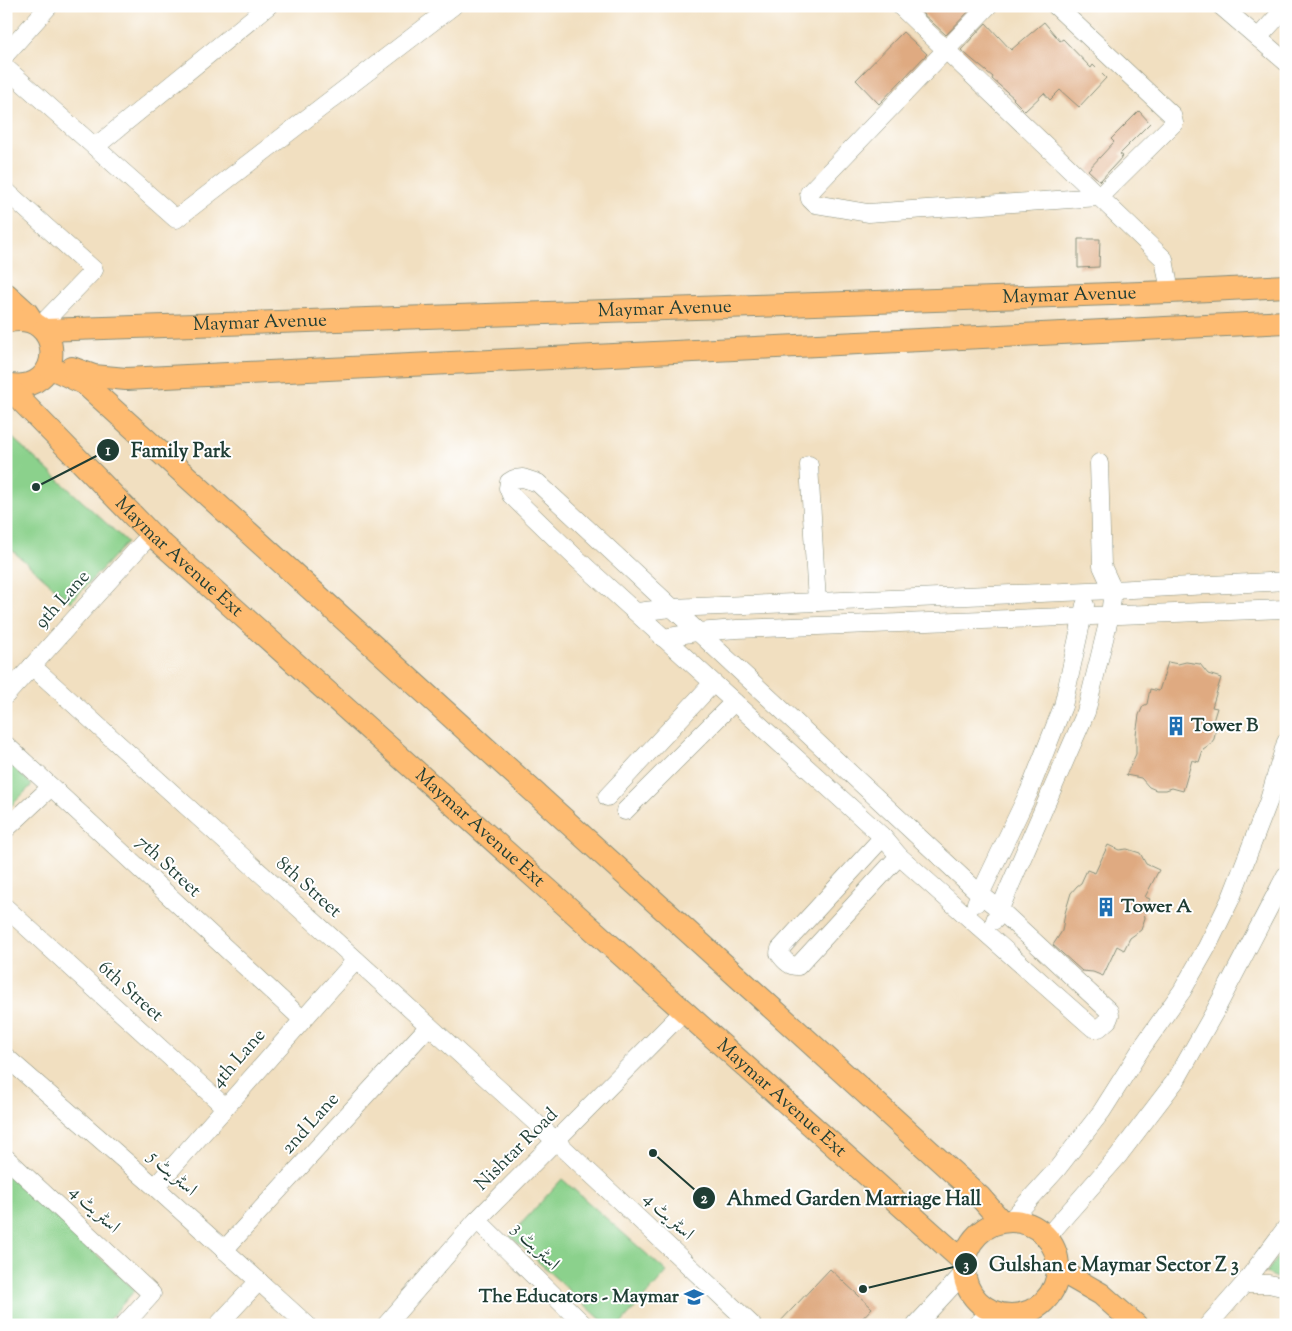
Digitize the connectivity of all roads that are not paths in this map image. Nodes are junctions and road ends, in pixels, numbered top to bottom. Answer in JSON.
{"nodes":[{"id":1,"x":49,"y":6,"type":"edge"},
{"id":2,"x":268,"y":6,"type":"edge"},
{"id":3,"x":454,"y":6,"type":"edge"},
{"id":4,"x":900,"y":6,"type":"edge"},
{"id":5,"x":988,"y":6,"type":"edge"},
{"id":6,"x":1056,"y":6,"type":"edge"},
{"id":7,"x":1221,"y":6,"type":"edge"},
{"id":8,"x":1286,"y":7,"type":"edge"},
{"id":9,"x":1258,"y":38,"type":"junction"},
{"id":10,"x":947,"y":51,"type":"junction"},
{"id":11,"x":6,"y":54,"type":"edge"},
{"id":12,"x":1286,"y":62,"type":"edge"},
{"id":13,"x":6,"y":68,"type":"edge"},
{"id":14,"x":95,"y":147,"type":"junction"},
{"id":15,"x":6,"y":192,"type":"edge"},
{"id":16,"x":1099,"y":197,"type":"junction"},
{"id":17,"x":1286,"y":286,"type":"edge"},
{"id":18,"x":1170,"y":292,"type":"junction"},
{"id":19,"x":6,"y":294,"type":"edge"},
{"id":20,"x":6,"y":322,"type":"edge"},
{"id":21,"x":1286,"y":322,"type":"edge"},
{"id":22,"x":39,"y":326,"type":"junction"},
{"id":23,"x":50,"y":364,"type":"junction"},
{"id":24,"x":6,"y":384,"type":"edge"},
{"id":25,"x":1099,"y":463,"type":"dead end"},
{"id":26,"x":809,"y":465,"type":"dead end"},
{"id":27,"x":151,"y":534,"type":"junction"},
{"id":28,"x":1102,"y":566,"type":"junction"},
{"id":29,"x":1286,"y":581,"type":"edge"},
{"id":30,"x":1113,"y":590,"type":"junction"},
{"id":31,"x":1087,"y":591,"type":"junction"},
{"id":32,"x":817,"y":602,"type":"junction"},
{"id":33,"x":671,"y":608,"type":"junction"},
{"id":34,"x":1286,"y":609,"type":"edge"},
{"id":35,"x":637,"y":612,"type":"junction"},
{"id":36,"x":1110,"y":615,"type":"junction"},
{"id":37,"x":1084,"y":616,"type":"junction"},
{"id":38,"x":696,"y":632,"type":"junction"},
{"id":39,"x":663,"y":638,"type":"junction"},
{"id":40,"x":32,"y":666,"type":"junction"},
{"id":41,"x":713,"y":683,"type":"junction"},
{"id":42,"x":6,"y":695,"type":"edge"},
{"id":43,"x":734,"y":702,"type":"junction"},
{"id":44,"x":1286,"y":742,"type":"edge"},
{"id":45,"x":6,"y":745,"type":"edge"},
{"id":46,"x":51,"y":787,"type":"junction"},
{"id":47,"x":607,"y":797,"type":"dead end"},
{"id":48,"x":625,"y":811,"type":"dead end"},
{"id":49,"x":6,"y":829,"type":"edge"},
{"id":50,"x":883,"y":837,"type":"junction"},
{"id":51,"x":899,"y":856,"type":"junction"},
{"id":52,"x":1286,"y":874,"type":"edge"},
{"id":53,"x":980,"y":894,"type":"junction"},
{"id":54,"x":6,"y":908,"type":"edge"},
{"id":55,"x":999,"y":909,"type":"junction"},
{"id":56,"x":969,"y":916,"type":"junction"},
{"id":57,"x":989,"y":934,"type":"junction"},
{"id":58,"x":356,"y":960,"type":"junction"},
{"id":59,"x":683,"y":1012,"type":"junction"},
{"id":60,"x":302,"y":1019,"type":"junction"},
{"id":61,"x":429,"y":1026,"type":"junction"},
{"id":62,"x":6,"y":1057,"type":"edge"},
{"id":63,"x":225,"y":1107,"type":"junction"},
{"id":64,"x":556,"y":1141,"type":"junction"},
{"id":65,"x":6,"y":1158,"type":"edge"},
{"id":66,"x":155,"y":1187,"type":"junction"},
{"id":67,"x":477,"y":1220,"type":"junction"},
{"id":68,"x":1006,"y":1220,"type":"junction"},
{"id":69,"x":1286,"y":1228,"type":"edge"},
{"id":70,"x":1047,"y":1237,"type":"junction"},
{"id":71,"x":224,"y":1250,"type":"junction"},
{"id":72,"x":963,"y":1268,"type":"junction"},
{"id":73,"x":1059,"y":1270,"type":"junction"},
{"id":74,"x":259,"y":1281,"type":"junction"},
{"id":75,"x":1244,"y":1284,"type":"junction"},
{"id":76,"x":1286,"y":1288,"type":"edge"},
{"id":77,"x":999,"y":1319,"type":"edge"},
{"id":78,"x":124,"y":1325,"type":"edge"},
{"id":79,"x":218,"y":1325,"type":"edge"},
{"id":80,"x":308,"y":1325,"type":"edge"},
{"id":81,"x":386,"y":1325,"type":"edge"},
{"id":82,"x":584,"y":1325,"type":"edge"},
{"id":83,"x":752,"y":1325,"type":"edge"},
{"id":84,"x":916,"y":1325,"type":"edge"},
{"id":85,"x":1136,"y":1325,"type":"edge"},
{"id":86,"x":1208,"y":1325,"type":"edge"}],
"edges":[{"from":1,"to":11,"type":"street"},
{"from":2,"to":14,"type":"street"},
{"from":3,"to":14,"type":"street"},
{"from":4,"to":10,"type":"street"},
{"from":5,"to":10,"type":"street"},
{"from":6,"to":16,"type":"street"},
{"from":7,"to":9,"type":"street"},
{"from":8,"to":9,"type":"street"},
{"from":9,"to":12,"type":"street"},
{"from":10,"to":16,"type":"street"},
{"from":10,"to":16,"type":"street"},
{"from":13,"to":14,"type":"street"},
{"from":15,"to":22,"type":"street"},
{"from":16,"to":18,"type":"street"},
{"from":17,"to":18,"type":"main road","name":"Maymar Avenue"},
{"from":18,"to":22,"type":"main road","name":"Maymar Avenue"},
{"from":19,"to":22,"type":"main road"},
{"from":20,"to":22,"type":"main road","name":"Maymar Avenue"},
{"from":21,"to":23,"type":"main road","name":"Maymar Avenue"},
{"from":22,"to":23,"type":"main road"},
{"from":23,"to":24,"type":"main road"},
{"from":23,"to":68,"type":"main road"},
{"from":24,"to":27,"type":"main road","name":"Maymar Avenue Ext"},
{"from":25,"to":28,"type":"street"},
{"from":26,"to":32,"type":"street"},
{"from":27,"to":40,"type":"street","name":"9th Lane"},
{"from":27,"to":59,"type":"main road","name":"Maymar Avenue Ext"},
{"from":28,"to":30,"type":"street"},
{"from":28,"to":31,"type":"street"},
{"from":29,"to":30,"type":"street"},
{"from":30,"to":31,"type":"street"},
{"from":30,"to":36,"type":"street"},
{"from":31,"to":32,"type":"street"},
{"from":31,"to":37,"type":"street"},
{"from":32,"to":33,"type":"street"},
{"from":33,"to":35,"type":"street"},
{"from":33,"to":35,"type":"street"},
{"from":33,"to":38,"type":"street"},
{"from":34,"to":36,"type":"street"},
{"from":35,"to":39,"type":"street"},
{"from":36,"to":37,"type":"street"},
{"from":36,"to":55,"type":"street"},
{"from":37,"to":38,"type":"street"},
{"from":37,"to":53,"type":"street"},
{"from":38,"to":39,"type":"street"},
{"from":38,"to":53,"type":"street"},
{"from":39,"to":41,"type":"street"},
{"from":40,"to":42,"type":"street","name":"9th Lane"},
{"from":40,"to":58,"type":"street","name":"8th Street"},
{"from":41,"to":43,"type":"street"},
{"from":41,"to":47,"type":"street"},
{"from":43,"to":48,"type":"street"},
{"from":43,"to":50,"type":"street"},
{"from":44,"to":68,"type":"street"},
{"from":45,"to":46,"type":"street","name":"7th Street"},
{"from":46,"to":49,"type":"street"},
{"from":46,"to":60,"type":"street","name":"7th Street"},
{"from":50,"to":51,"type":"street"},
{"from":50,"to":51,"type":"street"},
{"from":51,"to":56,"type":"street"},
{"from":52,"to":70,"type":"street"},
{"from":53,"to":55,"type":"street"},
{"from":53,"to":56,"type":"street"},
{"from":54,"to":63,"type":"street","name":"6th Street"},
{"from":55,"to":57,"type":"street"},
{"from":55,"to":57,"type":"street"},
{"from":56,"to":57,"type":"street"},
{"from":58,"to":60,"type":"street","name":"4th Lane"},
{"from":58,"to":61,"type":"street","name":"8th Street"},
{"from":59,"to":64,"type":"street","name":"Nishtar Road"},
{"from":59,"to":72,"type":"main road","name":"Maymar Avenue Ext"},
{"from":60,"to":63,"type":"street","name":"4th Lane"},
{"from":61,"to":64,"type":"street","name":"8th Street"},
{"from":61,"to":71,"type":"street","name":"2nd Lane"},
{"from":62,"to":66,"type":"street","name":"اسٹریٹ 5"},
{"from":63,"to":66,"type":"street","name":"4th Lane"},
{"from":64,"to":67,"type":"street","name":"Nishtar Road"},
{"from":64,"to":83,"type":"street","name":"اسٹریٹ 4"},
{"from":65,"to":78,"type":"street","name":"اسٹریٹ 4"},
{"from":66,"to":71,"type":"street","name":"اسٹریٹ 5"},
{"from":67,"to":81,"type":"street","name":"Nishtar Road"},
{"from":67,"to":82,"type":"street","name":"اسٹریٹ 3"},
{"from":68,"to":70,"type":"main road"},
{"from":68,"to":72,"type":"main road"},
{"from":69,"to":75,"type":"street"},
{"from":70,"to":73,"type":"main road"},
{"from":71,"to":74,"type":"street","name":"اسٹریٹ 5"},
{"from":72,"to":77,"type":"main road"},
{"from":72,"to":84,"type":"street"},
{"from":73,"to":77,"type":"main road"},
{"from":73,"to":85,"type":"main road"},
{"from":74,"to":79,"type":"street"},
{"from":74,"to":80,"type":"street","name":"اسٹریٹ 5"},
{"from":75,"to":76,"type":"street"},
{"from":75,"to":86,"type":"street"}]}
